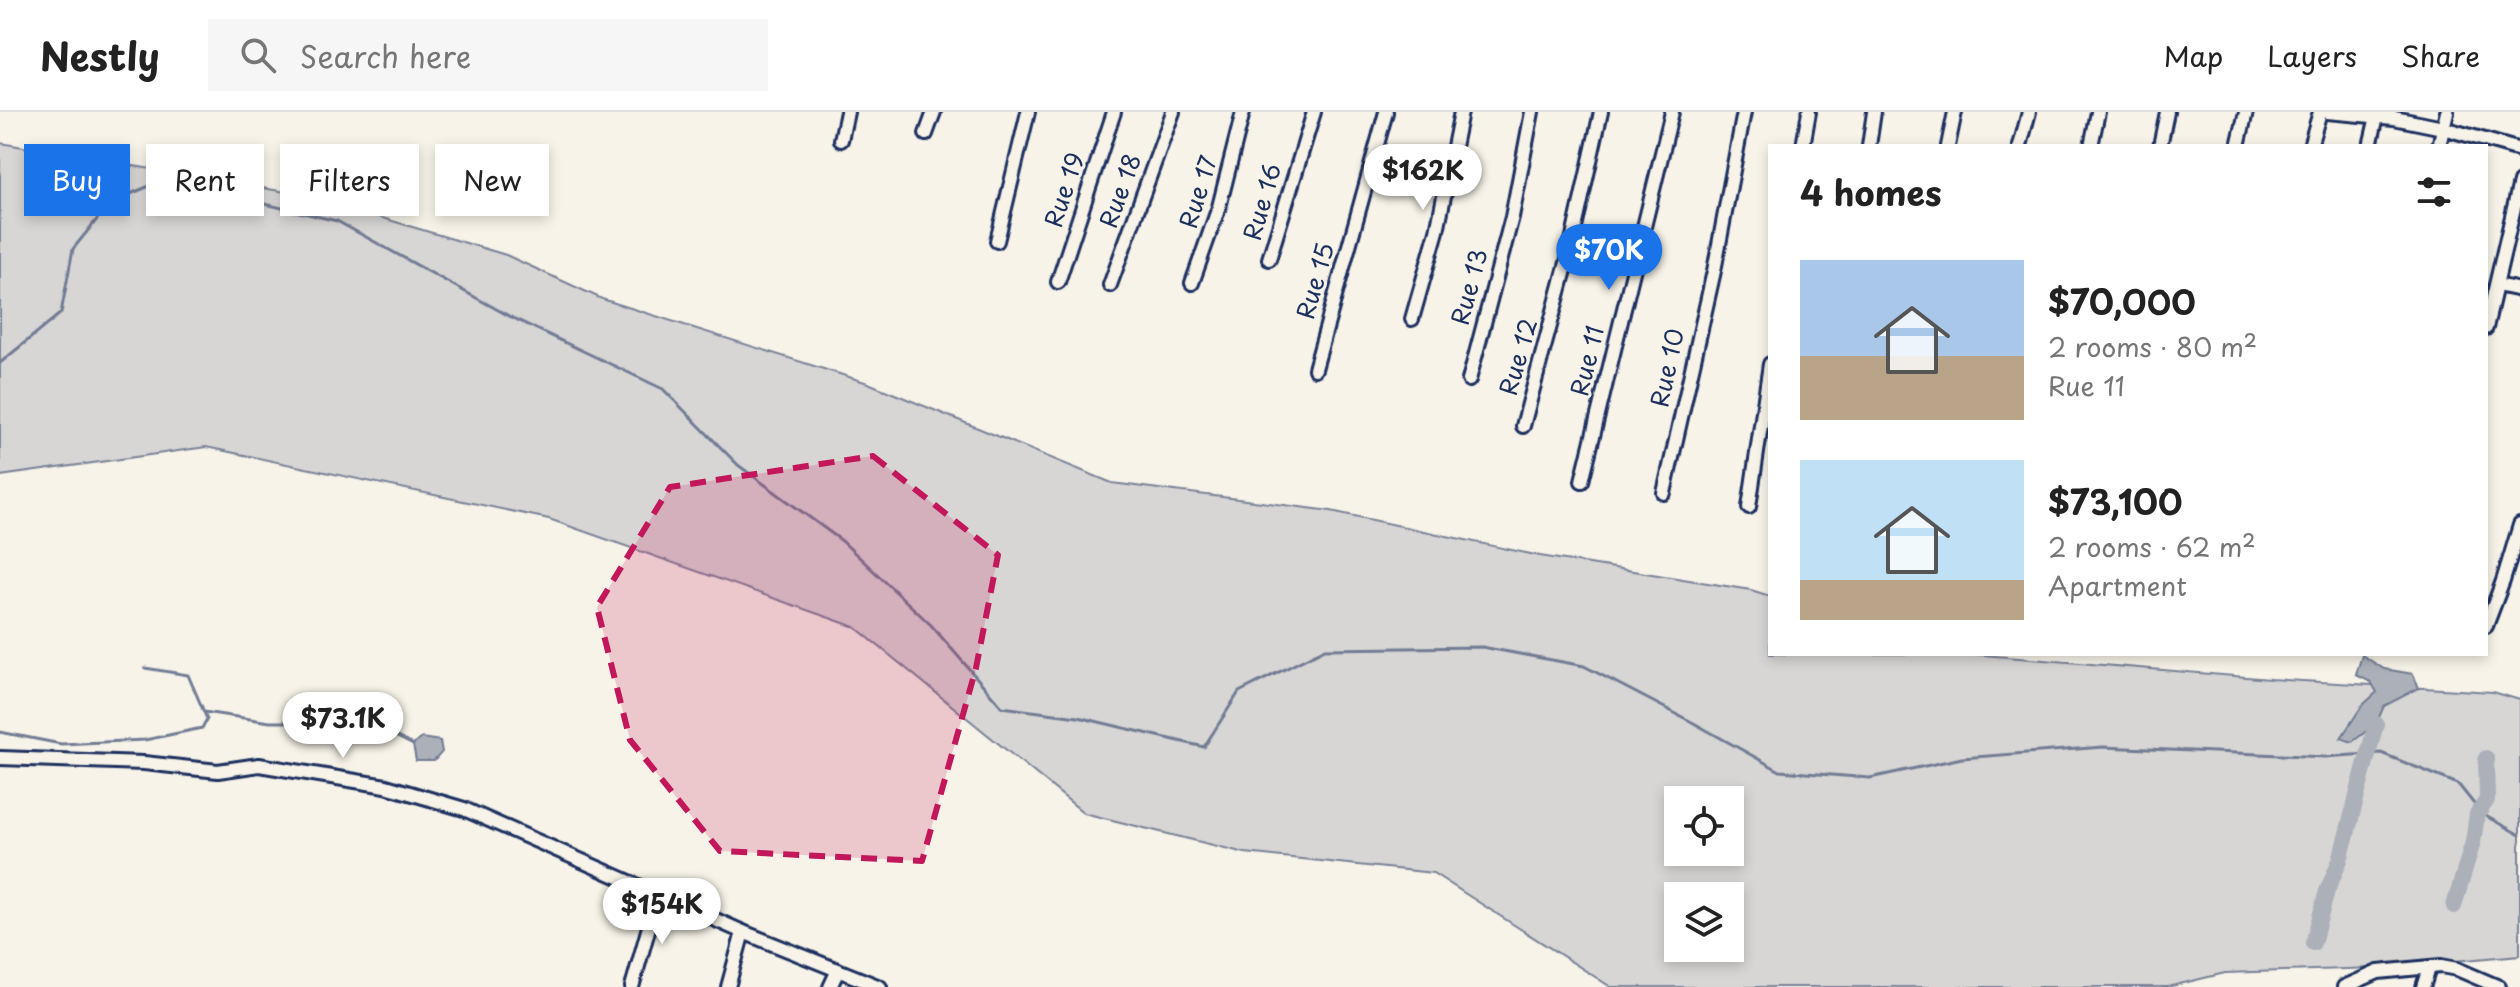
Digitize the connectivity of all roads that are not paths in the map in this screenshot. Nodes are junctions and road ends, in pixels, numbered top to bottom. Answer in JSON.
{"nodes":[{"id":1,"x":847,"y":112,"type":"edge"},
{"id":2,"x":934,"y":112,"type":"edge"},
{"id":3,"x":1028,"y":112,"type":"edge"},
{"id":4,"x":1114,"y":112,"type":"edge"},
{"id":5,"x":1173,"y":112,"type":"edge"},
{"id":6,"x":1243,"y":112,"type":"edge"},
{"id":7,"x":1314,"y":112,"type":"edge"},
{"id":8,"x":1386,"y":112,"type":"edge"},
{"id":9,"x":1461,"y":112,"type":"edge"},
{"id":10,"x":1532,"y":112,"type":"edge"},
{"id":11,"x":1601,"y":112,"type":"edge"},
{"id":12,"x":1672,"y":112,"type":"edge"},
{"id":13,"x":1744,"y":112,"type":"edge"},
{"id":14,"x":1809,"y":112,"type":"edge"},
{"id":15,"x":1874,"y":112,"type":"edge"},
{"id":16,"x":1955,"y":112,"type":"edge"},
{"id":17,"x":2029,"y":112,"type":"edge"},
{"id":18,"x":2098,"y":112,"type":"edge"},
{"id":19,"x":2167,"y":112,"type":"edge"},
{"id":20,"x":2246,"y":112,"type":"edge"},
{"id":21,"x":2320,"y":112,"type":"edge"},
{"id":22,"x":2327,"y":112,"type":"edge"},
{"id":23,"x":2447,"y":112,"type":"edge"},
{"id":24,"x":2378,"y":114,"type":"edge"},
{"id":25,"x":2443,"y":128,"type":"junction"},
{"id":26,"x":926,"y":134,"type":"dead end"},
{"id":27,"x":841,"y":140,"type":"dead end"},
{"id":28,"x":1803,"y":144,"type":"edge"},
{"id":29,"x":1869,"y":144,"type":"edge"},
{"id":30,"x":1948,"y":144,"type":"edge"},
{"id":31,"x":2021,"y":144,"type":"edge"},
{"id":32,"x":2091,"y":144,"type":"edge"},
{"id":33,"x":2160,"y":144,"type":"edge"},
{"id":34,"x":2238,"y":144,"type":"edge"},
{"id":35,"x":2311,"y":144,"type":"edge"},
{"id":36,"x":2370,"y":144,"type":"edge"},
{"id":37,"x":2439,"y":144,"type":"edge"},
{"id":38,"x":2520,"y":150,"type":"edge"},
{"id":39,"x":2520,"y":182,"type":"edge"},
{"id":40,"x":997,"y":241,"type":"dead end"},
{"id":41,"x":1269,"y":259,"type":"dead end"},
{"id":42,"x":1058,"y":282,"type":"dead end"},
{"id":43,"x":1192,"y":283,"type":"dead end"},
{"id":44,"x":1110,"y":285,"type":"dead end"},
{"id":45,"x":2497,"y":285,"type":"junction"},
{"id":46,"x":2520,"y":290,"type":"edge"},
{"id":47,"x":1412,"y":319,"type":"dead end"},
{"id":48,"x":2488,"y":320,"type":"edge"},
{"id":49,"x":1315,"y":369,"type":"dead end"},
{"id":50,"x":1768,"y":378,"type":"edge"},
{"id":51,"x":1469,"y":380,"type":"dead end"},
{"id":52,"x":1523,"y":426,"type":"dead end"},
{"id":53,"x":1582,"y":481,"type":"dead end"},
{"id":54,"x":1664,"y":493,"type":"dead end"},
{"id":55,"x":1749,"y":507,"type":"dead end"},
{"id":56,"x":2520,"y":525,"type":"edge"},
{"id":57,"x":2488,"y":621,"type":"edge"},
{"id":58,"x":0,"y":758,"type":"edge"},
{"id":59,"x":658,"y":895,"type":"junction"},
{"id":60,"x":743,"y":932,"type":"junction"},
{"id":61,"x":2429,"y":968,"type":"junction"},
{"id":62,"x":838,"y":970,"type":"junction"},
{"id":63,"x":632,"y":987,"type":"edge"},
{"id":64,"x":728,"y":987,"type":"edge"},
{"id":65,"x":830,"y":987,"type":"edge"},
{"id":66,"x":880,"y":987,"type":"edge"},
{"id":67,"x":2344,"y":987,"type":"edge"},
{"id":68,"x":2423,"y":987,"type":"edge"},
{"id":69,"x":2499,"y":987,"type":"edge"}],
"edges":[{"from":1,"to":27,"type":"street"},
{"from":2,"to":26,"type":"street"},
{"from":3,"to":40,"type":"street"},
{"from":4,"to":42,"type":"street","name":"Rue 19"},
{"from":5,"to":44,"type":"street","name":"Rue 18"},
{"from":6,"to":43,"type":"street","name":"Rue 17"},
{"from":7,"to":41,"type":"street","name":"Rue 16"},
{"from":8,"to":49,"type":"street","name":"Rue 15"},
{"from":9,"to":47,"type":"street"},
{"from":10,"to":51,"type":"street","name":"Rue 13"},
{"from":11,"to":52,"type":"street","name":"Rue 12"},
{"from":12,"to":53,"type":"street","name":"Rue 11"},
{"from":13,"to":54,"type":"street","name":"Rue 10"},
{"from":14,"to":28,"type":"street"},
{"from":15,"to":29,"type":"street"},
{"from":16,"to":30,"type":"street"},
{"from":17,"to":31,"type":"street"},
{"from":18,"to":32,"type":"street"},
{"from":19,"to":33,"type":"street"},
{"from":20,"to":34,"type":"street"},
{"from":21,"to":35,"type":"street"},
{"from":22,"to":24,"type":"street"},
{"from":23,"to":25,"type":"street"},
{"from":24,"to":25,"type":"street"},
{"from":24,"to":36,"type":"street"},
{"from":25,"to":37,"type":"street"},
{"from":25,"to":38,"type":"street"},
{"from":39,"to":45,"type":"street"},
{"from":45,"to":46,"type":"street"},
{"from":45,"to":48,"type":"street"},
{"from":50,"to":55,"type":"street"},
{"from":56,"to":57,"type":"street"},
{"from":58,"to":59,"type":"street"},
{"from":59,"to":60,"type":"street"},
{"from":59,"to":63,"type":"street"},
{"from":60,"to":62,"type":"street"},
{"from":60,"to":64,"type":"street"},
{"from":61,"to":67,"type":"street"},
{"from":61,"to":68,"type":"street"},
{"from":61,"to":69,"type":"street"},
{"from":62,"to":65,"type":"street"},
{"from":62,"to":66,"type":"street"}]}
